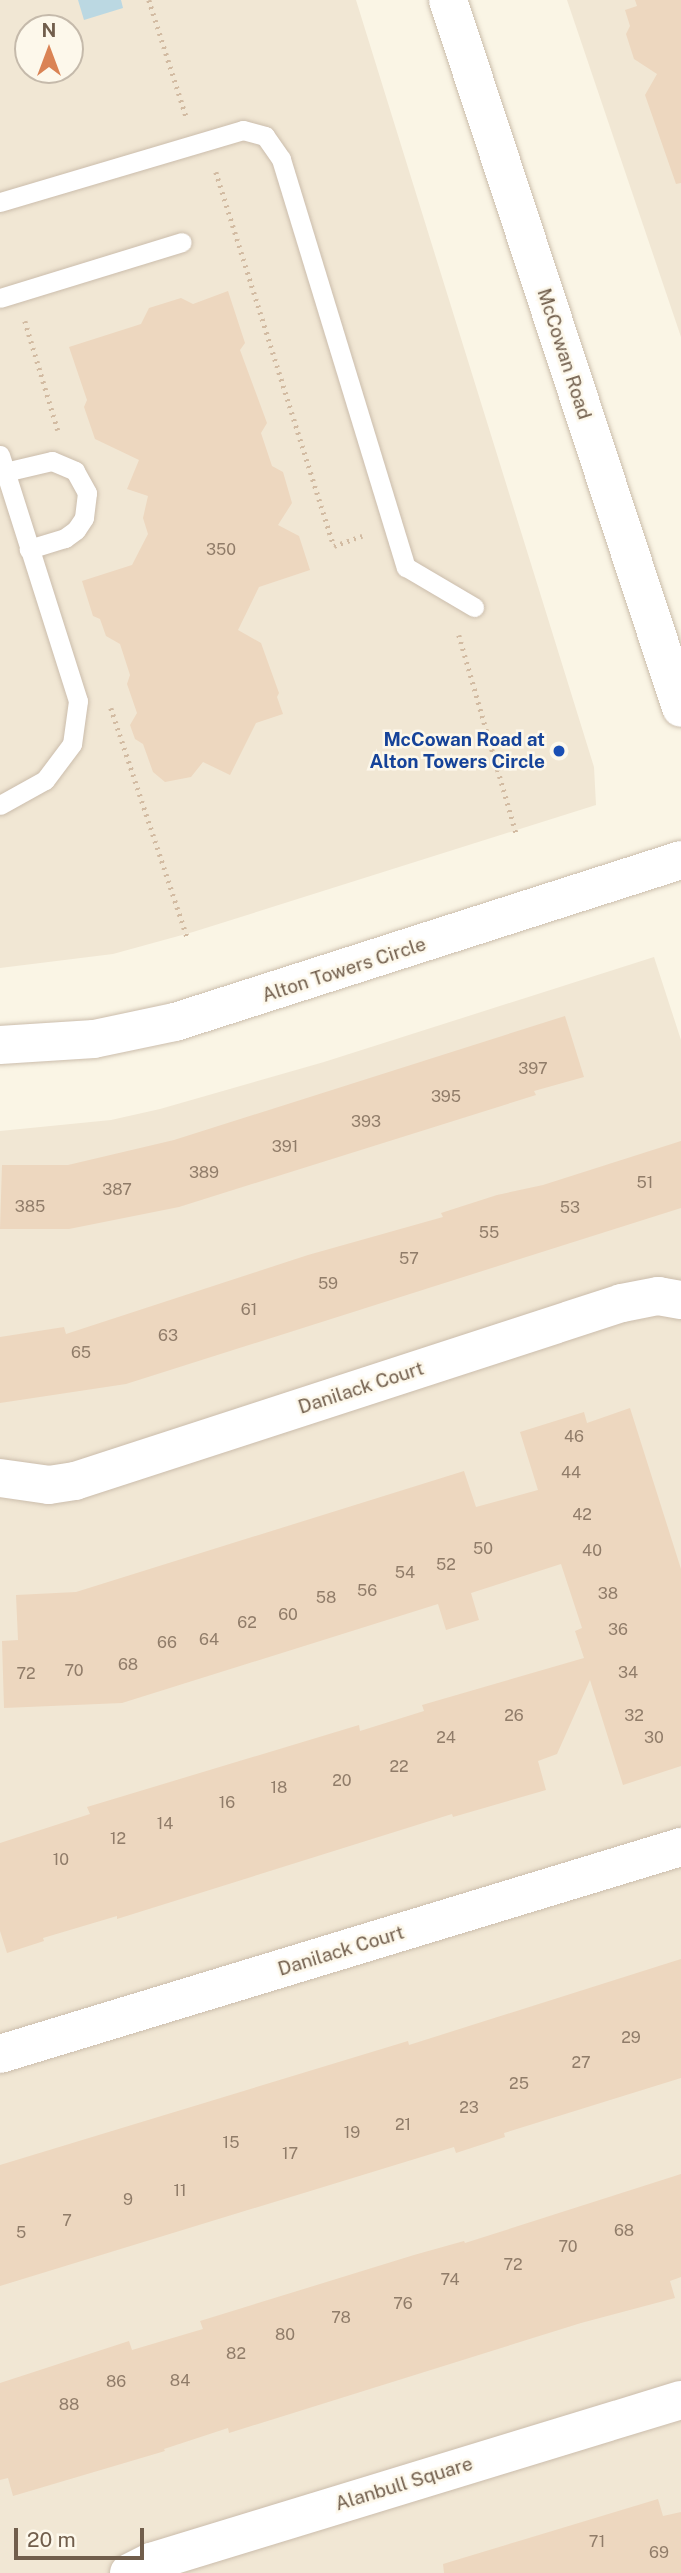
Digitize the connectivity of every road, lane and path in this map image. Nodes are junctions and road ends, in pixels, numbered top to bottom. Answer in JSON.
{"nodes":[{"id":1,"x":149,"y":0,"type":"edge"},
{"id":2,"x":448,"y":0,"type":"edge"},
{"id":3,"x":200,"y":143,"type":"junction"},
{"id":4,"x":0,"y":202,"type":"edge"},
{"id":5,"x":182,"y":242,"type":"dead end"},
{"id":6,"x":8,"y":296,"type":"edge"},
{"id":7,"x":61,"y":438,"type":"dead end"},
{"id":8,"x":3,"y":464,"type":"edge"},
{"id":9,"x":393,"y":526,"type":"junction"},
{"id":10,"x":29,"y":549,"type":"junction"},
{"id":11,"x":447,"y":591,"type":"junction"},
{"id":12,"x":474,"y":607,"type":"dead end"},
{"id":13,"x":110,"y":706,"type":"dead end"},
{"id":14,"x":681,"y":708,"type":"edge"},
{"id":15,"x":0,"y":805,"type":"edge"},
{"id":16,"x":517,"y":836,"type":"dead end"},
{"id":17,"x":681,"y":860,"type":"edge"},
{"id":18,"x":188,"y":940,"type":"dead end"},
{"id":19,"x":0,"y":1045,"type":"edge"},
{"id":20,"x":681,"y":1300,"type":"edge"},
{"id":21,"x":0,"y":1479,"type":"edge"},
{"id":22,"x":681,"y":1847,"type":"edge"},
{"id":23,"x":0,"y":2054,"type":"edge"},
{"id":24,"x":681,"y":2400,"type":"edge"},
{"id":25,"x":129,"y":2573,"type":"edge"}],
"edges":[{"from":1,"to":3,"type":"path"},
{"from":2,"to":14,"type":"street","name":"McCowan Road"},
{"from":3,"to":4,"type":"lane"},
{"from":3,"to":9,"type":"lane"},
{"from":3,"to":9,"type":"path"},
{"from":5,"to":6,"type":"lane"},
{"from":6,"to":7,"type":"path"},
{"from":8,"to":10,"type":"lane"},
{"from":8,"to":10,"type":"lane"},
{"from":9,"to":11,"type":"lane"},
{"from":10,"to":15,"type":"lane"},
{"from":11,"to":12,"type":"lane"},
{"from":11,"to":16,"type":"path"},
{"from":13,"to":18,"type":"path"},
{"from":17,"to":19,"type":"street","name":"Alton Towers Circle"},
{"from":20,"to":21,"type":"street","name":"Danilack Court"},
{"from":22,"to":23,"type":"street","name":"Danilack Court"},
{"from":24,"to":25,"type":"street","name":"Alanbull Square"}]}
